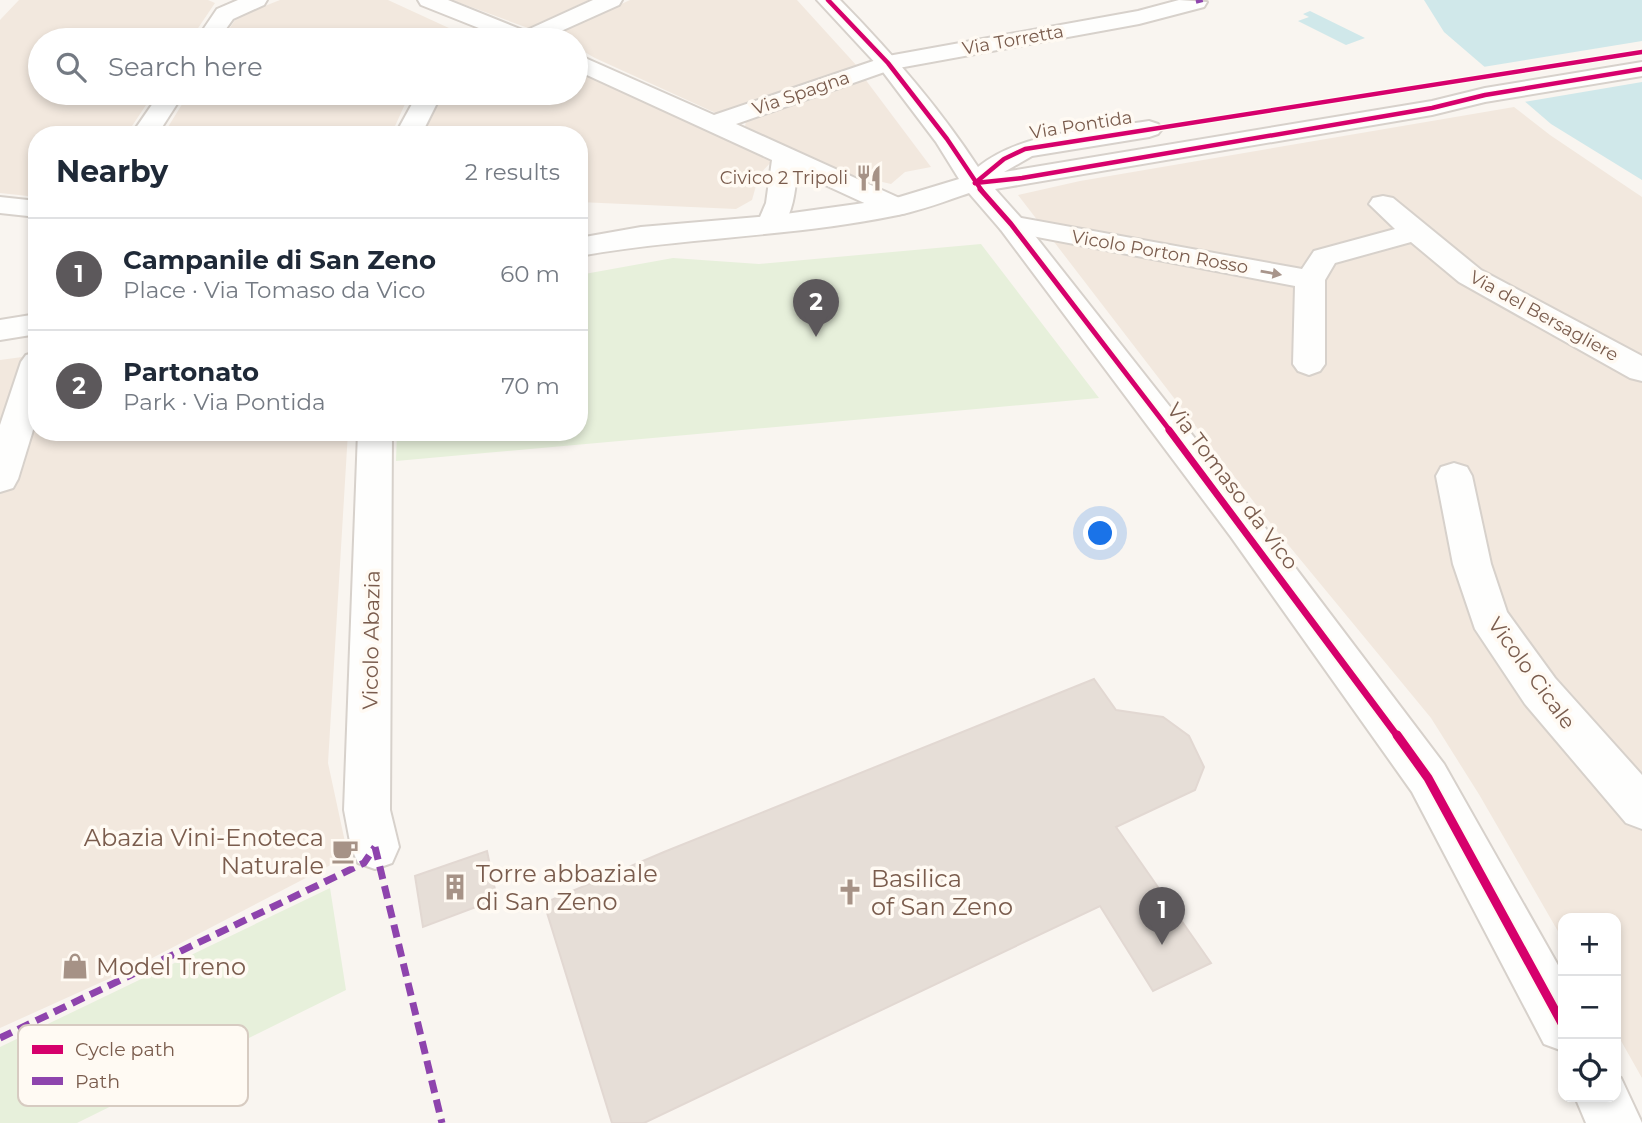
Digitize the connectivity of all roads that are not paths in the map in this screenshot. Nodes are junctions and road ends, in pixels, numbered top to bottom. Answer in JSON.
{"nodes":[{"id":1,"x":429,"y":0,"type":"edge"},
{"id":2,"x":611,"y":0,"type":"edge"},
{"id":3,"x":828,"y":0,"type":"edge"},
{"id":4,"x":245,"y":2,"type":"edge"},
{"id":5,"x":1196,"y":2,"type":"dead end"},
{"id":6,"x":215,"y":28,"type":"edge"},
{"id":7,"x":497,"y":28,"type":"edge"},
{"id":8,"x":552,"y":28,"type":"edge"},
{"id":9,"x":1642,"y":51,"type":"edge"},
{"id":10,"x":888,"y":63,"type":"junction"},
{"id":11,"x":588,"y":66,"type":"edge"},
{"id":12,"x":1642,"y":69,"type":"edge"},
{"id":13,"x":164,"y":105,"type":"edge"},
{"id":14,"x":423,"y":105,"type":"edge"},
{"id":15,"x":715,"y":123,"type":"junction"},
{"id":16,"x":150,"y":126,"type":"edge"},
{"id":17,"x":412,"y":126,"type":"edge"},
{"id":18,"x":786,"y":157,"type":"junction"},
{"id":19,"x":975,"y":183,"type":"junction"},
{"id":20,"x":1383,"y":204,"type":"dead end"},
{"id":21,"x":0,"y":205,"type":"edge"},
{"id":22,"x":897,"y":207,"type":"junction"},
{"id":23,"x":28,"y":208,"type":"edge"},
{"id":24,"x":771,"y":224,"type":"junction"},
{"id":25,"x":1011,"y":224,"type":"junction"},
{"id":26,"x":1415,"y":232,"type":"junction"},
{"id":27,"x":588,"y":245,"type":"edge"},
{"id":28,"x":1310,"y":280,"type":"junction"},
{"id":29,"x":28,"y":325,"type":"edge"},
{"id":30,"x":0,"y":330,"type":"edge"},
{"id":31,"x":1309,"y":364,"type":"dead end"},
{"id":32,"x":1642,"y":370,"type":"edge"},
{"id":33,"x":28,"y":390,"type":"edge"},
{"id":34,"x":375,"y":441,"type":"edge"},
{"id":35,"x":1454,"y":475,"type":"dead end"},
{"id":36,"x":0,"y":479,"type":"edge"},
{"id":37,"x":1642,"y":808,"type":"edge"},
{"id":38,"x":375,"y":847,"type":"dead end"},
{"id":39,"x":1558,"y":1016,"type":"edge"},
{"id":40,"x":1604,"y":1102,"type":"edge"},
{"id":41,"x":1615,"y":1123,"type":"edge"}],
"edges":[{"from":1,"to":7,"type":"street"},
{"from":2,"to":8,"type":"street"},
{"from":3,"to":10,"type":"street","name":"Via Tomaso da Vico"},
{"from":4,"to":6,"type":"street"},
{"from":5,"to":10,"type":"street","name":"Via Torretta"},
{"from":9,"to":19,"type":"street","name":"Via Pontida"},
{"from":10,"to":15,"type":"street","name":"Via Spagna"},
{"from":10,"to":19,"type":"street","name":"Via Tomaso da Vico"},
{"from":11,"to":15,"type":"street","name":"Via Spagna"},
{"from":12,"to":19,"type":"street","name":"Via Pontida"},
{"from":13,"to":16,"type":"street"},
{"from":14,"to":17,"type":"street"},
{"from":15,"to":18,"type":"street","name":"Via Spagna"},
{"from":18,"to":22,"type":"street","name":"Via Spagna"},
{"from":18,"to":24,"type":"street"},
{"from":19,"to":22,"type":"street","name":"Via Pontida"},
{"from":19,"to":25,"type":"street","name":"Via Tomaso da Vico"},
{"from":20,"to":26,"type":"street","name":"Via del Bersagliere"},
{"from":21,"to":23,"type":"street"},
{"from":22,"to":24,"type":"street","name":"Via Pontida"},
{"from":24,"to":27,"type":"street","name":"Via Pontida"},
{"from":25,"to":28,"type":"street","name":"Vicolo Porton Rosso","one_way":true},
{"from":25,"to":39,"type":"street","name":"Via Tomaso da Vico"},
{"from":26,"to":28,"type":"street"},
{"from":26,"to":32,"type":"street","name":"Via del Bersagliere"},
{"from":28,"to":31,"type":"street"},
{"from":29,"to":30,"type":"street"},
{"from":33,"to":36,"type":"street"},
{"from":34,"to":38,"type":"street","name":"Vicolo Abazia"},
{"from":35,"to":37,"type":"street","name":"Vicolo Cicale"},
{"from":40,"to":41,"type":"street"}]}
